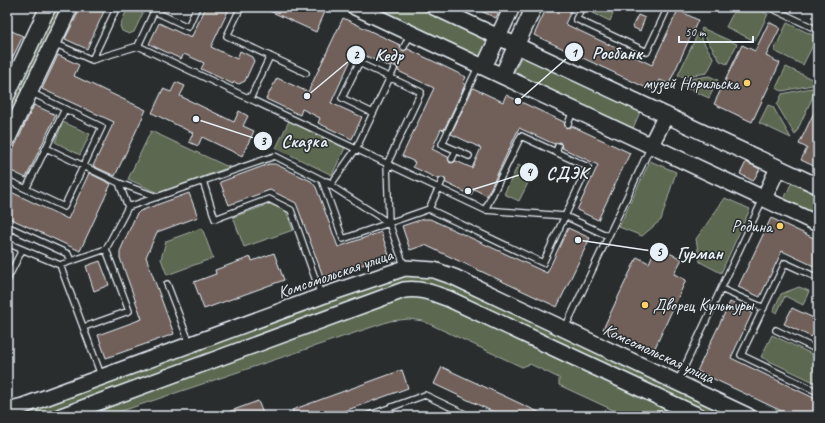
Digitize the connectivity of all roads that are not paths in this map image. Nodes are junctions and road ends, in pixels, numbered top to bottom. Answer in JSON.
{"nodes":[{"id":1,"x":48,"y":7,"type":"edge"},
{"id":2,"x":70,"y":7,"type":"edge"},
{"id":3,"x":117,"y":7,"type":"edge"},
{"id":4,"x":197,"y":7,"type":"edge"},
{"id":5,"x":241,"y":7,"type":"edge"},
{"id":6,"x":355,"y":7,"type":"edge"},
{"id":7,"x":434,"y":7,"type":"edge"},
{"id":8,"x":512,"y":7,"type":"edge"},
{"id":9,"x":534,"y":7,"type":"edge"},
{"id":10,"x":582,"y":7,"type":"edge"},
{"id":11,"x":668,"y":7,"type":"edge"},
{"id":12,"x":770,"y":7,"type":"edge"},
{"id":13,"x":155,"y":9,"type":"edge"},
{"id":14,"x":818,"y":30,"type":"edge"},
{"id":15,"x":411,"y":33,"type":"junction"},
{"id":16,"x":498,"y":37,"type":"junction"},
{"id":17,"x":53,"y":42,"type":"junction"},
{"id":18,"x":138,"y":46,"type":"junction"},
{"id":19,"x":516,"y":46,"type":"junction"},
{"id":20,"x":404,"y":47,"type":"dead end"},
{"id":21,"x":270,"y":56,"type":"junction"},
{"id":22,"x":92,"y":60,"type":"junction"},
{"id":23,"x":481,"y":66,"type":"junction"},
{"id":24,"x":394,"y":69,"type":"dead end"},
{"id":25,"x":306,"y":73,"type":"dead end"},
{"id":26,"x":502,"y":76,"type":"junction"},
{"id":27,"x":390,"y":78,"type":"junction"},
{"id":28,"x":30,"y":92,"type":"junction"},
{"id":29,"x":7,"y":95,"type":"edge"},
{"id":30,"x":250,"y":99,"type":"junction"},
{"id":31,"x":65,"y":109,"type":"junction"},
{"id":32,"x":574,"y":110,"type":"junction"},
{"id":33,"x":373,"y":113,"type":"junction"},
{"id":34,"x":666,"y":115,"type":"junction"},
{"id":35,"x":11,"y":122,"type":"edge"},
{"id":36,"x":568,"y":124,"type":"dead end"},
{"id":37,"x":7,"y":140,"type":"edge"},
{"id":38,"x":651,"y":145,"type":"junction"},
{"id":39,"x":558,"y":146,"type":"dead end"},
{"id":40,"x":46,"y":148,"type":"junction"},
{"id":41,"x":356,"y":149,"type":"junction"},
{"id":42,"x":456,"y":150,"type":"junction"},
{"id":43,"x":556,"y":152,"type":"junction"},
{"id":44,"x":469,"y":156,"type":"dead end"},
{"id":45,"x":452,"y":159,"type":"dead end"},
{"id":46,"x":387,"y":164,"type":"junction"},
{"id":47,"x":84,"y":166,"type":"junction"},
{"id":48,"x":778,"y":168,"type":"junction"},
{"id":49,"x":7,"y":180,"type":"edge"},
{"id":50,"x":322,"y":180,"type":"junction"},
{"id":51,"x":203,"y":181,"type":"junction"},
{"id":52,"x":442,"y":181,"type":"dead end"},
{"id":53,"x":119,"y":183,"type":"junction"},
{"id":54,"x":818,"y":186,"type":"edge"},
{"id":55,"x":439,"y":188,"type":"junction"},
{"id":56,"x":26,"y":189,"type":"junction"},
{"id":57,"x":157,"y":197,"type":"junction"},
{"id":58,"x":764,"y":198,"type":"junction"},
{"id":59,"x":128,"y":208,"type":"junction"},
{"id":60,"x":429,"y":209,"type":"junction"},
{"id":61,"x":486,"y":210,"type":"junction"},
{"id":62,"x":565,"y":216,"type":"junction"},
{"id":63,"x":389,"y":223,"type":"junction"},
{"id":64,"x":818,"y":224,"type":"edge"},
{"id":65,"x":608,"y":236,"type":"junction"},
{"id":66,"x":7,"y":238,"type":"edge"},
{"id":67,"x":7,"y":243,"type":"edge"},
{"id":68,"x":106,"y":249,"type":"junction"},
{"id":69,"x":22,"y":250,"type":"junction"},
{"id":70,"x":71,"y":260,"type":"junction"},
{"id":71,"x":60,"y":265,"type":"junction"},
{"id":72,"x":405,"y":268,"type":"junction"},
{"id":73,"x":818,"y":278,"type":"edge"},
{"id":74,"x":7,"y":280,"type":"edge"},
{"id":75,"x":168,"y":284,"type":"dead end"},
{"id":76,"x":721,"y":288,"type":"junction"},
{"id":77,"x":322,"y":296,"type":"junction"},
{"id":78,"x":764,"y":308,"type":"junction"},
{"id":79,"x":84,"y":327,"type":"junction"},
{"id":80,"x":564,"y":329,"type":"junction"},
{"id":81,"x":776,"y":330,"type":"dead end"},
{"id":82,"x":190,"y":345,"type":"junction"},
{"id":83,"x":818,"y":350,"type":"edge"},
{"id":84,"x":102,"y":377,"type":"junction"},
{"id":85,"x":677,"y":383,"type":"junction"},
{"id":86,"x":818,"y":392,"type":"edge"},
{"id":87,"x":12,"y":412,"type":"edge"},
{"id":88,"x":61,"y":416,"type":"edge"},
{"id":89,"x":367,"y":416,"type":"edge"},
{"id":90,"x":469,"y":416,"type":"edge"},
{"id":91,"x":699,"y":416,"type":"edge"},
{"id":92,"x":748,"y":416,"type":"edge"}],
"edges":[{"from":1,"to":29,"type":"street"},
{"from":2,"to":17,"type":"street"},
{"from":3,"to":22,"type":"lane"},
{"from":4,"to":13,"type":"lane"},
{"from":5,"to":21,"type":"lane"},
{"from":6,"to":15,"type":"street"},
{"from":7,"to":16,"type":"street"},
{"from":8,"to":16,"type":"street"},
{"from":9,"to":19,"type":"street"},
{"from":10,"to":11,"type":"lane"},
{"from":12,"to":14,"type":"lane"},
{"from":13,"to":18,"type":"lane"},
{"from":15,"to":20,"type":"lane"},
{"from":15,"to":23,"type":"street"},
{"from":16,"to":19,"type":"street"},
{"from":16,"to":23,"type":"street"},
{"from":17,"to":22,"type":"lane"},
{"from":17,"to":28,"type":"street"},
{"from":18,"to":22,"type":"lane"},
{"from":18,"to":30,"type":"lane"},
{"from":19,"to":26,"type":"street"},
{"from":19,"to":34,"type":"street"},
{"from":21,"to":25,"type":"lane"},
{"from":21,"to":30,"type":"lane"},
{"from":23,"to":26,"type":"street"},
{"from":23,"to":42,"type":"lane"},
{"from":24,"to":27,"type":"lane"},
{"from":26,"to":32,"type":"street"},
{"from":27,"to":33,"type":"lane"},
{"from":27,"to":33,"type":"lane"},
{"from":27,"to":46,"type":"lane"},
{"from":28,"to":31,"type":"lane"},
{"from":28,"to":35,"type":"street"},
{"from":30,"to":41,"type":"lane"},
{"from":31,"to":40,"type":"lane"},
{"from":31,"to":47,"type":"lane"},
{"from":32,"to":36,"type":"lane"},
{"from":32,"to":38,"type":"street"},
{"from":33,"to":41,"type":"lane"},
{"from":34,"to":38,"type":"street"},
{"from":34,"to":48,"type":"street"},
{"from":35,"to":37,"type":"street"},
{"from":38,"to":58,"type":"street"},
{"from":38,"to":65,"type":"lane"},
{"from":39,"to":43,"type":"lane"},
{"from":40,"to":47,"type":"lane"},
{"from":40,"to":56,"type":"lane"},
{"from":41,"to":46,"type":"lane"},
{"from":41,"to":50,"type":"lane"},
{"from":42,"to":44,"type":"lane"},
{"from":42,"to":45,"type":"lane"},
{"from":43,"to":61,"type":"lane"},
{"from":43,"to":62,"type":"lane"},
{"from":46,"to":55,"type":"lane"},
{"from":46,"to":63,"type":"lane"},
{"from":47,"to":53,"type":"lane"},
{"from":47,"to":56,"type":"lane"},
{"from":48,"to":54,"type":"street"},
{"from":48,"to":58,"type":"street"},
{"from":49,"to":56,"type":"lane"},
{"from":50,"to":51,"type":"lane"},
{"from":50,"to":63,"type":"lane"},
{"from":50,"to":63,"type":"lane"},
{"from":51,"to":57,"type":"lane"},
{"from":51,"to":77,"type":"lane"},
{"from":52,"to":55,"type":"lane"},
{"from":53,"to":57,"type":"lane"},
{"from":53,"to":59,"type":"lane"},
{"from":55,"to":60,"type":"lane"},
{"from":55,"to":61,"type":"lane"},
{"from":57,"to":59,"type":"lane"},
{"from":58,"to":64,"type":"street"},
{"from":58,"to":76,"type":"lane"},
{"from":59,"to":68,"type":"lane"},
{"from":60,"to":62,"type":"lane"},
{"from":60,"to":63,"type":"lane"},
{"from":61,"to":62,"type":"lane"},
{"from":62,"to":65,"type":"lane"},
{"from":63,"to":72,"type":"lane"},
{"from":65,"to":80,"type":"lane"},
{"from":66,"to":70,"type":"lane"},
{"from":67,"to":69,"type":"lane"},
{"from":68,"to":70,"type":"lane"},
{"from":68,"to":79,"type":"lane"},
{"from":69,"to":71,"type":"lane"},
{"from":69,"to":74,"type":"lane"},
{"from":70,"to":71,"type":"lane"},
{"from":71,"to":79,"type":"lane"},
{"from":72,"to":77,"type":"street","name":"Комсомольская улица"},
{"from":72,"to":80,"type":"street","name":"Комсомольская улица"},
{"from":73,"to":78,"type":"lane"},
{"from":75,"to":82,"type":"lane"},
{"from":76,"to":78,"type":"lane"},
{"from":76,"to":85,"type":"lane"},
{"from":77,"to":82,"type":"street","name":"Комсомольская улица"},
{"from":78,"to":86,"type":"lane"},
{"from":79,"to":84,"type":"lane"},
{"from":80,"to":85,"type":"street","name":"Комсомольская улица"},
{"from":81,"to":83,"type":"lane"},
{"from":82,"to":84,"type":"street","name":"Комсомольская улица"},
{"from":84,"to":87,"type":"street","name":"Комсомольская улица"},
{"from":85,"to":92,"type":"street","name":"Комсомольская улица"},
{"from":88,"to":91,"type":"street"},
{"from":89,"to":90,"type":"lane"}]}
